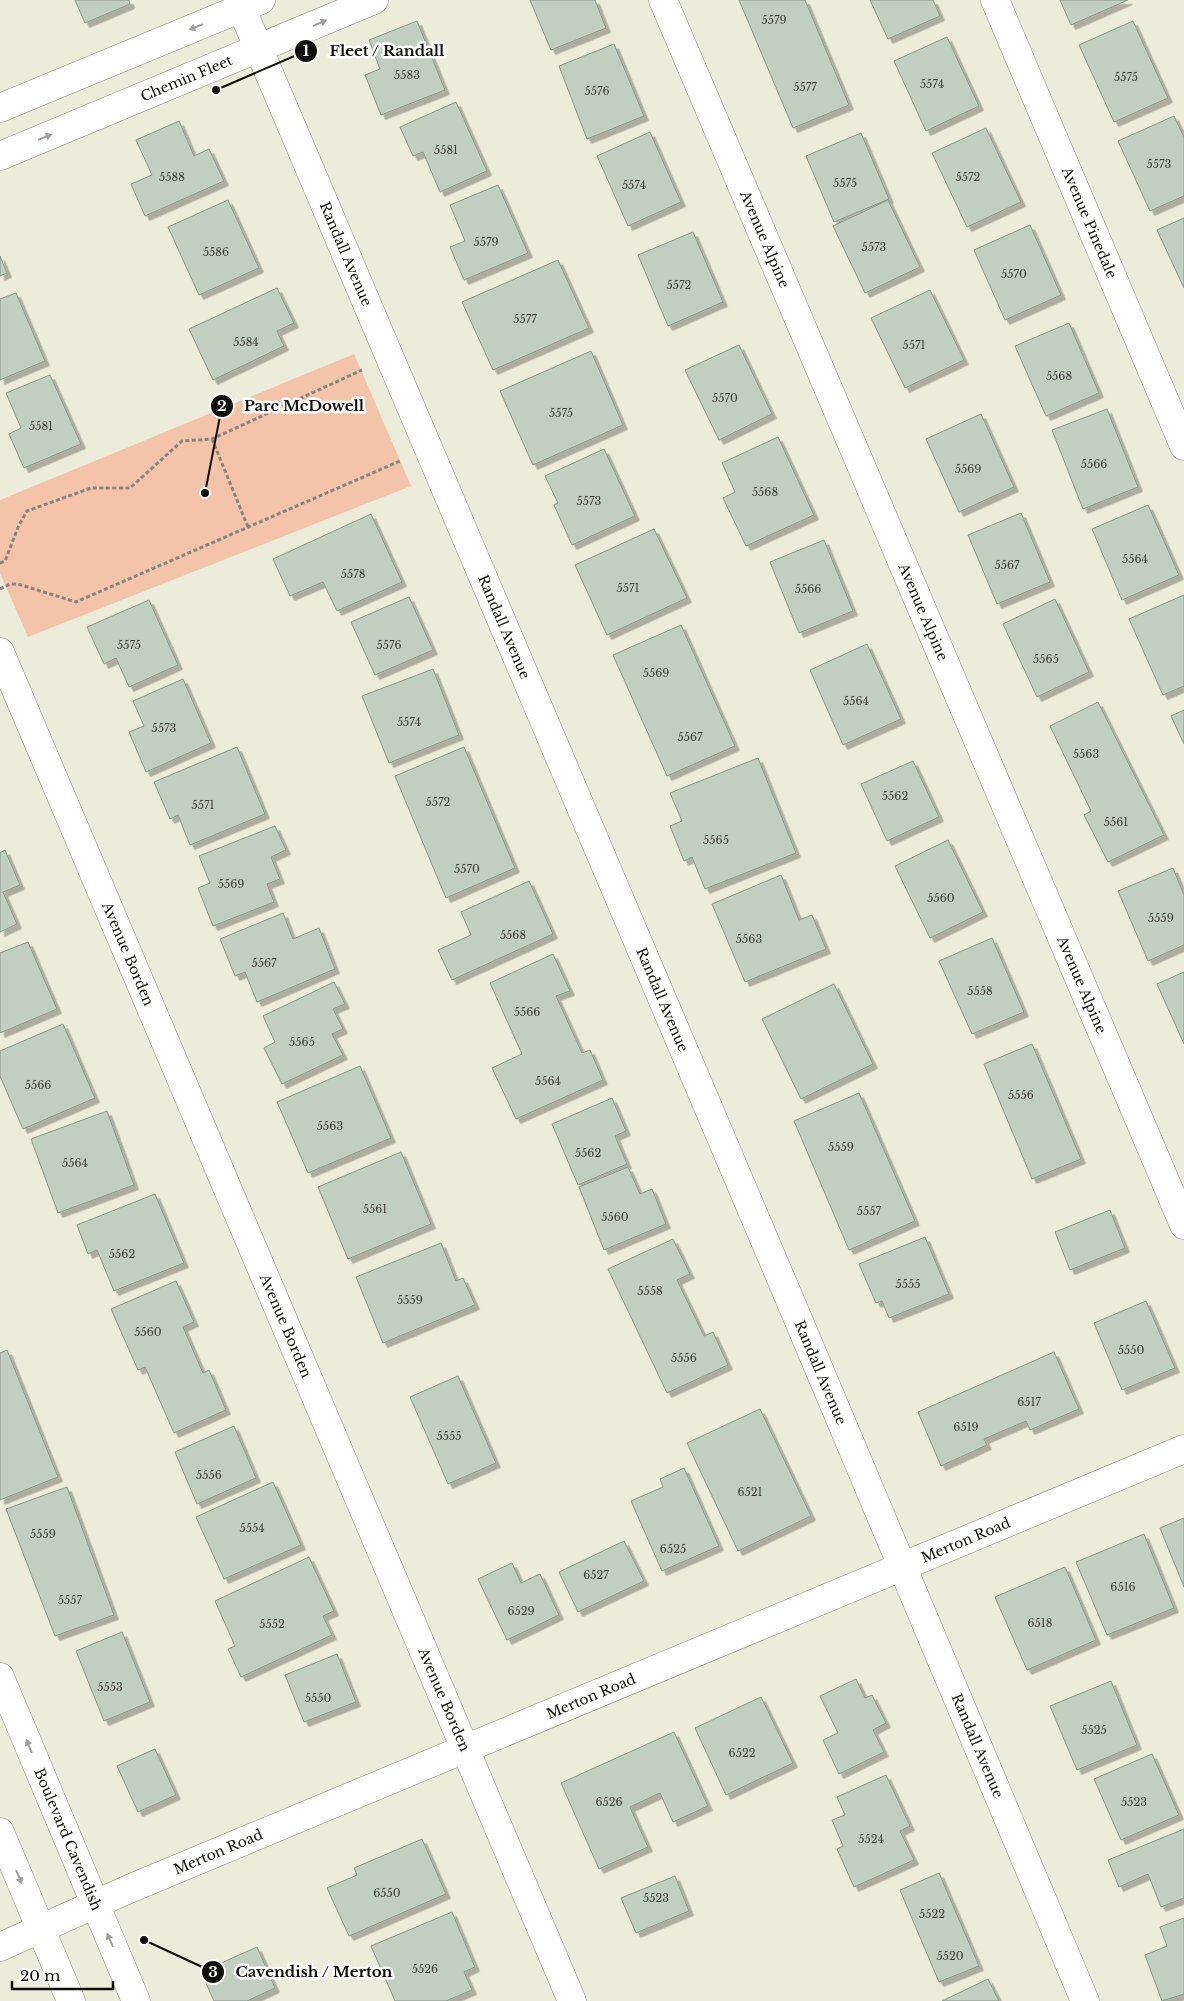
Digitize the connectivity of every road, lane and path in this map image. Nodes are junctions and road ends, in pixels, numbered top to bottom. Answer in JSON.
{"nodes":[{"id":1,"x":374,"y":0,"type":"edge"},
{"id":2,"x":663,"y":0,"type":"edge"},
{"id":3,"x":994,"y":0,"type":"edge"},
{"id":4,"x":247,"y":3,"type":"edge"},
{"id":5,"x":259,"y":49,"type":"junction"},
{"id":6,"x":0,"y":108,"type":"edge"},
{"id":7,"x":0,"y":156,"type":"edge"},
{"id":8,"x":364,"y":369,"type":"dead end"},
{"id":9,"x":212,"y":439,"type":"junction"},
{"id":10,"x":1184,"y":446,"type":"edge"},
{"id":11,"x":403,"y":460,"type":"dead end"},
{"id":12,"x":248,"y":527,"type":"junction"},
{"id":13,"x":0,"y":563,"type":"edge"},
{"id":14,"x":0,"y":589,"type":"edge"},
{"id":15,"x":0,"y":652,"type":"edge"},
{"id":16,"x":1184,"y":1225,"type":"edge"},
{"id":17,"x":1184,"y":1449,"type":"edge"},
{"id":18,"x":902,"y":1567,"type":"junction"},
{"id":19,"x":0,"y":1677,"type":"edge"},
{"id":20,"x":465,"y":1750,"type":"junction"},
{"id":21,"x":0,"y":1832,"type":"edge"},
{"id":22,"x":95,"y":1904,"type":"junction"},
{"id":23,"x":40,"y":1928,"type":"junction"},
{"id":24,"x":0,"y":1947,"type":"edge"},
{"id":25,"x":71,"y":2001,"type":"edge"},
{"id":26,"x":136,"y":2001,"type":"edge"},
{"id":27,"x":572,"y":2001,"type":"edge"},
{"id":28,"x":1085,"y":2001,"type":"edge"}],
"edges":[{"from":5,"to":1,"type":"street","name":"Chemin Fleet","one_way":true},
{"from":2,"to":16,"type":"street","name":"Avenue Alpine"},
{"from":3,"to":10,"type":"street","name":"Avenue Pinedale"},
{"from":4,"to":5,"type":"street","name":"Randall Avenue"},
{"from":4,"to":6,"type":"street","one_way":true},
{"from":7,"to":5,"type":"street","name":"Chemin Fleet","one_way":true},
{"from":5,"to":18,"type":"street","name":"Randall Avenue"},
{"from":8,"to":9,"type":"path"},
{"from":9,"to":12,"type":"path"},
{"from":9,"to":13,"type":"path"},
{"from":11,"to":12,"type":"path"},
{"from":12,"to":14,"type":"path"},
{"from":15,"to":20,"type":"street","name":"Avenue Borden"},
{"from":17,"to":18,"type":"street","name":"Merton Road"},
{"from":18,"to":20,"type":"street","name":"Merton Road"},
{"from":18,"to":28,"type":"street","name":"Randall Avenue"},
{"from":22,"to":19,"type":"street","name":"Boulevard Cavendish","one_way":true},
{"from":20,"to":22,"type":"street","name":"Merton Road"},
{"from":20,"to":27,"type":"street","name":"Avenue Borden"},
{"from":21,"to":23,"type":"street","one_way":true},
{"from":22,"to":23,"type":"street","name":"Merton Road"},
{"from":26,"to":22,"type":"street","name":"Boulevard Cavendish","one_way":true},
{"from":23,"to":24,"type":"street","name":"Merton Road"},
{"from":23,"to":25,"type":"street"}]}
